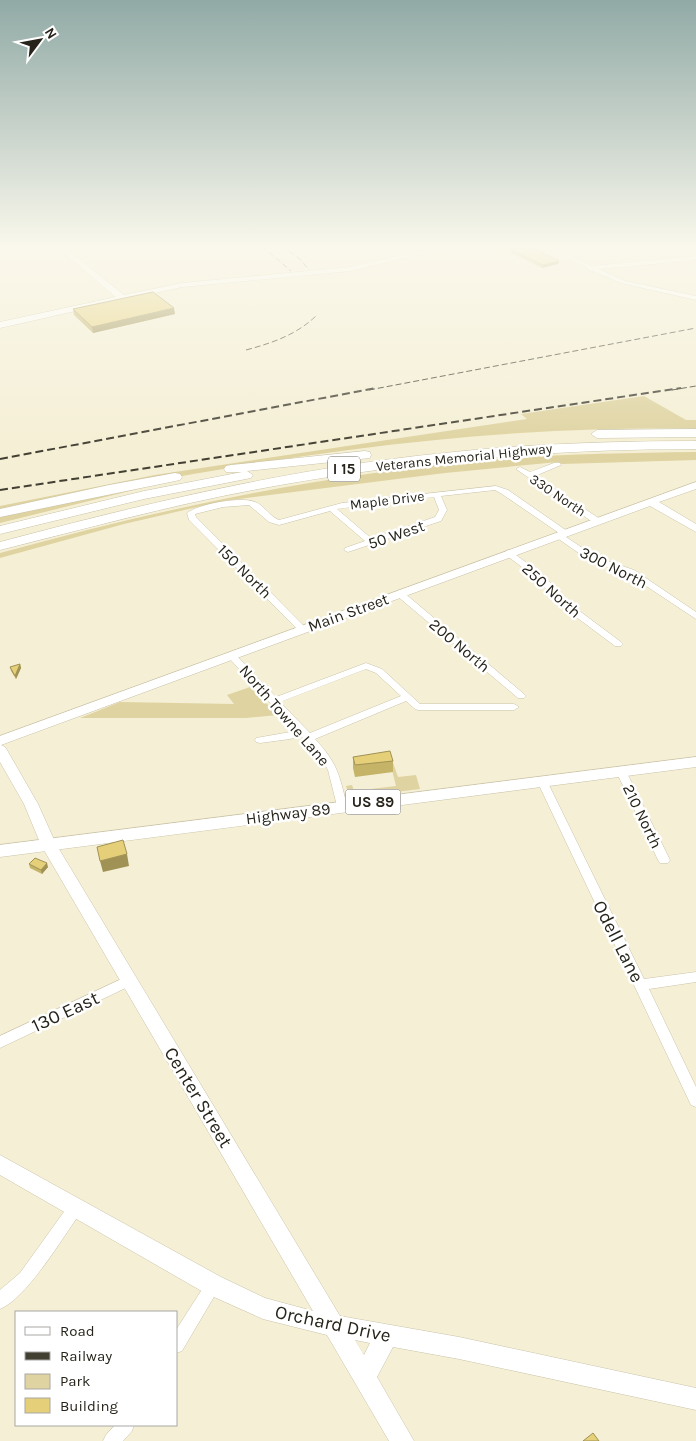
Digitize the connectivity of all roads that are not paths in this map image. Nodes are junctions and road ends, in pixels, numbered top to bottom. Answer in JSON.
{"nodes":[{"id":1,"x":53,"y":313,"type":"edge"},
{"id":2,"x":0,"y":325,"type":"edge"},
{"id":3,"x":696,"y":433,"type":"edge"},
{"id":4,"x":696,"y":445,"type":"edge"},
{"id":5,"x":365,"y":455,"type":"junction"},
{"id":6,"x":557,"y":465,"type":"dead end"},
{"id":7,"x":520,"y":469,"type":"dead end"},
{"id":8,"x":529,"y":475,"type":"junction"},
{"id":9,"x":696,"y":484,"type":"edge"},
{"id":10,"x":499,"y":488,"type":"joint"},
{"id":11,"x":436,"y":494,"type":"junction"},
{"id":12,"x":650,"y":501,"type":"junction"},
{"id":13,"x":330,"y":508,"type":"junction"},
{"id":14,"x":0,"y":513,"type":"edge"},
{"id":15,"x":597,"y":521,"type":"junction"},
{"id":16,"x":277,"y":523,"type":"joint"},
{"id":17,"x":696,"y":529,"type":"edge"},
{"id":18,"x":0,"y":530,"type":"edge"},
{"id":19,"x":561,"y":534,"type":"junction"},
{"id":20,"x":372,"y":542,"type":"junction"},
{"id":21,"x":0,"y":546,"type":"edge"},
{"id":22,"x":348,"y":550,"type":"dead end"},
{"id":23,"x":509,"y":553,"type":"junction"},
{"id":24,"x":399,"y":594,"type":"junction"},
{"id":25,"x":696,"y":616,"type":"edge"},
{"id":26,"x":302,"y":629,"type":"junction"},
{"id":27,"x":618,"y":644,"type":"dead end"},
{"id":28,"x":231,"y":655,"type":"junction"},
{"id":29,"x":521,"y":696,"type":"dead end"},
{"id":30,"x":408,"y":697,"type":"junction"},
{"id":31,"x":274,"y":701,"type":"junction"},
{"id":32,"x":514,"y":706,"type":"dead end"},
{"id":33,"x":306,"y":735,"type":"junction"},
{"id":34,"x":260,"y":740,"type":"dead end"},
{"id":35,"x":0,"y":741,"type":"edge"},
{"id":36,"x":0,"y":750,"type":"edge"},
{"id":37,"x":696,"y":762,"type":"edge"},
{"id":38,"x":621,"y":771,"type":"junction"},
{"id":39,"x":542,"y":781,"type":"junction"},
{"id":40,"x":342,"y":806,"type":"junction"},
{"id":41,"x":49,"y":845,"type":"junction"},
{"id":42,"x":0,"y":851,"type":"edge"},
{"id":43,"x":664,"y":860,"type":"dead end"},
{"id":44,"x":696,"y":977,"type":"edge"},
{"id":45,"x":130,"y":980,"type":"junction"},
{"id":46,"x":641,"y":985,"type":"junction"},
{"id":47,"x":0,"y":1042,"type":"edge"},
{"id":48,"x":696,"y":1101,"type":"edge"},
{"id":49,"x":0,"y":1164,"type":"edge"},
{"id":50,"x":76,"y":1207,"type":"junction"},
{"id":51,"x":213,"y":1285,"type":"junction"},
{"id":52,"x":0,"y":1301,"type":"edge"},
{"id":53,"x":334,"y":1326,"type":"junction"},
{"id":54,"x":388,"y":1335,"type":"junction"},
{"id":55,"x":178,"y":1342,"type":"edge"},
{"id":56,"x":365,"y":1379,"type":"junction"},
{"id":57,"x":696,"y":1399,"type":"edge"},
{"id":58,"x":125,"y":1426,"type":"edge"},
{"id":59,"x":112,"y":1441,"type":"edge"},
{"id":60,"x":402,"y":1441,"type":"edge"}],
"edges":[{"from":1,"to":2,"type":"street"},
{"from":3,"to":5,"type":"highway","name":"Veterans Memorial Highway","number":"I 15"},
{"from":4,"to":21,"type":"highway","name":"Veterans Memorial Highway","number":"I 15"},
{"from":5,"to":14,"type":"highway"},
{"from":5,"to":18,"type":"highway","name":"Veterans Memorial Highway","number":"I 15"},
{"from":6,"to":8,"type":"street"},
{"from":7,"to":8,"type":"street","name":"330 North"},
{"from":8,"to":15,"type":"street","name":"330 North"},
{"from":9,"to":12,"type":"street","name":"Main Street"},
{"from":10,"to":11,"type":"street","name":"Maple Drive"},
{"from":10,"to":19,"type":"street","name":"300 North"},
{"from":11,"to":13,"type":"street","name":"Maple Drive"},
{"from":11,"to":20,"type":"street","name":"50 West"},
{"from":12,"to":15,"type":"street","name":"Main Street"},
{"from":12,"to":17,"type":"street"},
{"from":13,"to":16,"type":"street","name":"Maple Drive"},
{"from":13,"to":20,"type":"street"},
{"from":15,"to":19,"type":"street","name":"Main Street"},
{"from":16,"to":26,"type":"street","name":"150 North"},
{"from":19,"to":23,"type":"street","name":"Main Street"},
{"from":19,"to":25,"type":"street","name":"300 North"},
{"from":20,"to":22,"type":"street","name":"50 West"},
{"from":23,"to":24,"type":"street","name":"Main Street"},
{"from":23,"to":27,"type":"street","name":"250 North"},
{"from":24,"to":26,"type":"street","name":"Main Street"},
{"from":24,"to":29,"type":"street","name":"200 North"},
{"from":26,"to":28,"type":"street","name":"Main Street"},
{"from":28,"to":31,"type":"street","name":"North Towne Lane"},
{"from":28,"to":35,"type":"street","name":"Main Street"},
{"from":30,"to":31,"type":"street"},
{"from":30,"to":32,"type":"street"},
{"from":30,"to":33,"type":"street"},
{"from":31,"to":33,"type":"street","name":"North Towne Lane"},
{"from":33,"to":34,"type":"street"},
{"from":33,"to":40,"type":"street","name":"North Towne Lane"},
{"from":36,"to":41,"type":"street","name":"Center Street"},
{"from":37,"to":38,"type":"main road","name":"Highway 89","number":"US 89"},
{"from":38,"to":39,"type":"main road","name":"Highway 89","number":"US 89"},
{"from":38,"to":43,"type":"street","name":"210 North"},
{"from":39,"to":40,"type":"main road","name":"Highway 89","number":"US 89"},
{"from":39,"to":46,"type":"street","name":"Odell Lane"},
{"from":40,"to":41,"type":"main road","name":"Highway 89","number":"US 89"},
{"from":41,"to":42,"type":"main road","name":"Highway 89","number":"US 89"},
{"from":41,"to":45,"type":"street","name":"Center Street"},
{"from":44,"to":46,"type":"street"},
{"from":45,"to":47,"type":"street","name":"130 East"},
{"from":45,"to":53,"type":"street","name":"Center Street"},
{"from":46,"to":48,"type":"street","name":"Odell Lane"},
{"from":49,"to":50,"type":"street","name":"Orchard Drive"},
{"from":50,"to":51,"type":"street","name":"Orchard Drive"},
{"from":50,"to":52,"type":"street"},
{"from":51,"to":53,"type":"street","name":"Orchard Drive"},
{"from":51,"to":55,"type":"street"},
{"from":53,"to":54,"type":"street","name":"Orchard Drive"},
{"from":53,"to":56,"type":"street","name":"Center Street"},
{"from":54,"to":56,"type":"street"},
{"from":54,"to":57,"type":"street","name":"Orchard Drive"},
{"from":56,"to":60,"type":"street","name":"Center Street"},
{"from":58,"to":59,"type":"street"}]}
